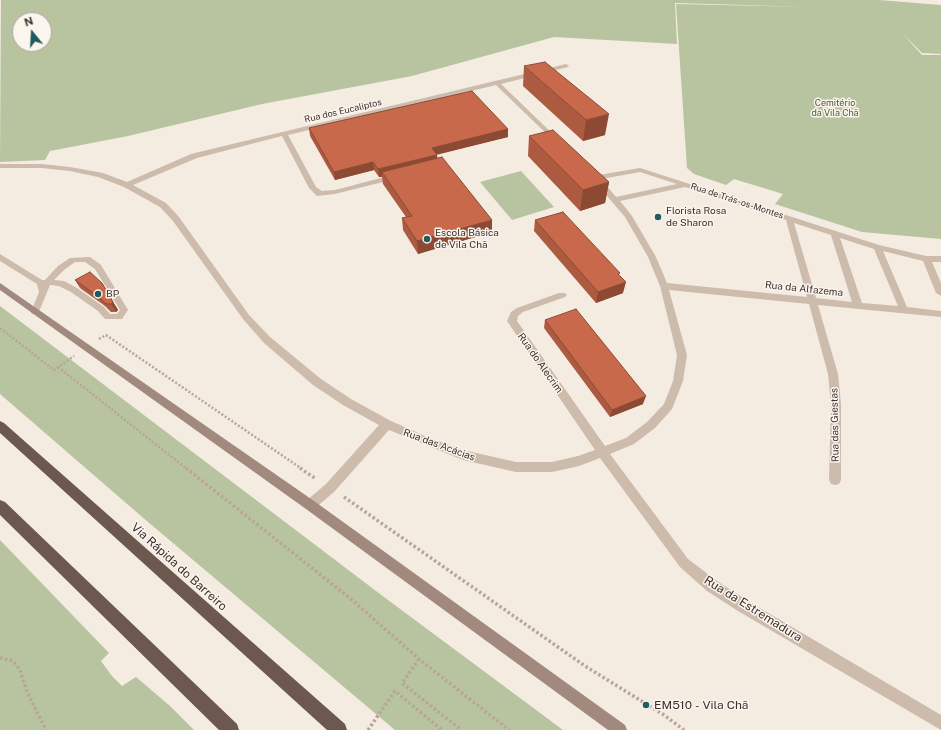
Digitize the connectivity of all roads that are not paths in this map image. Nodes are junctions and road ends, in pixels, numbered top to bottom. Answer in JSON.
{"nodes":[{"id":1,"x":566,"y":66,"type":"dead end"},
{"id":2,"x":496,"y":83,"type":"junction"},
{"id":3,"x":284,"y":133,"type":"junction"},
{"id":4,"x":562,"y":146,"type":"edge"},
{"id":5,"x":0,"y":166,"type":"edge"},
{"id":6,"x":404,"y":174,"type":"edge"},
{"id":7,"x":593,"y":176,"type":"joint"},
{"id":8,"x":685,"y":184,"type":"junction"},
{"id":9,"x":127,"y":185,"type":"junction"},
{"id":10,"x":615,"y":200,"type":"junction"},
{"id":11,"x":789,"y":218,"type":"junction"},
{"id":12,"x":834,"y":232,"type":"junction"},
{"id":13,"x":877,"y":247,"type":"junction"},
{"id":14,"x":0,"y":257,"type":"edge"},
{"id":15,"x":926,"y":259,"type":"junction"},
{"id":16,"x":941,"y":259,"type":"edge"},
{"id":17,"x":44,"y":283,"type":"junction"},
{"id":18,"x":0,"y":286,"type":"edge"},
{"id":19,"x":664,"y":286,"type":"junction"},
{"id":20,"x":941,"y":293,"type":"edge"},
{"id":21,"x":562,"y":295,"type":"dead end"},
{"id":22,"x":812,"y":300,"type":"junction"},
{"id":23,"x":858,"y":305,"type":"junction"},
{"id":24,"x":904,"y":310,"type":"junction"},
{"id":25,"x":35,"y":312,"type":"junction"},
{"id":26,"x":941,"y":314,"type":"edge"},
{"id":27,"x":387,"y":424,"type":"junction"},
{"id":28,"x":0,"y":426,"type":"edge"},
{"id":29,"x":603,"y":453,"type":"junction"},
{"id":30,"x":835,"y":480,"type":"dead end"},
{"id":31,"x":310,"y":505,"type":"junction"},
{"id":32,"x":0,"y":506,"type":"edge"},
{"id":33,"x":941,"y":723,"type":"edge"},
{"id":34,"x":231,"y":730,"type":"edge"},
{"id":35,"x":339,"y":730,"type":"edge"},
{"id":36,"x":620,"y":730,"type":"edge"}],
"edges":[{"from":1,"to":2,"type":"street","name":"Rua dos Eucaliptos"},
{"from":2,"to":3,"type":"street","name":"Rua dos Eucaliptos"},
{"from":2,"to":4,"type":"street"},
{"from":3,"to":6,"type":"street"},
{"from":3,"to":9,"type":"street","name":"Rua dos Eucaliptos"},
{"from":5,"to":9,"type":"street","name":"Rua das Acácias"},
{"from":7,"to":8,"type":"street","name":"Rua de Trás-os-Montes"},
{"from":7,"to":10,"type":"street","name":"Rua das Acácias"},
{"from":8,"to":10,"type":"street","name":"Rua de Trás-os-Montes"},
{"from":8,"to":11,"type":"street","name":"Rua de Trás-os-Montes"},
{"from":9,"to":27,"type":"street","name":"Rua das Acácias"},
{"from":10,"to":19,"type":"street","name":"Rua das Acácias"},
{"from":11,"to":12,"type":"street","name":"Rua de Trás-os-Montes"},
{"from":11,"to":22,"type":"street","name":"Rua de Trás-os-Montes"},
{"from":12,"to":13,"type":"street","name":"Rua de Trás-os-Montes"},
{"from":12,"to":23,"type":"street"},
{"from":13,"to":15,"type":"street","name":"Rua de Trás-os-Montes"},
{"from":13,"to":24,"type":"street"},
{"from":14,"to":17,"type":"lane"},
{"from":15,"to":16,"type":"street","name":"Rua de Trás-os-Montes"},
{"from":15,"to":20,"type":"street"},
{"from":17,"to":17,"type":"lane"},
{"from":17,"to":25,"type":"lane"},
{"from":18,"to":25,"type":"main road"},
{"from":19,"to":22,"type":"street","name":"Rua da Alfazema"},
{"from":19,"to":29,"type":"street","name":"Rua das Acácias"},
{"from":21,"to":29,"type":"street","name":"Rua do Alecrim"},
{"from":22,"to":23,"type":"street","name":"Rua da Alfazema"},
{"from":22,"to":30,"type":"street","name":"Rua das Giestas"},
{"from":23,"to":24,"type":"street","name":"Rua da Alfazema"},
{"from":24,"to":26,"type":"street","name":"Rua da Alfazema"},
{"from":25,"to":31,"type":"main road"},
{"from":27,"to":29,"type":"street","name":"Rua das Acácias"},
{"from":27,"to":31,"type":"street"},
{"from":28,"to":35,"type":"highway","name":"Via Rápida do Barreiro"},
{"from":29,"to":33,"type":"street","name":"Rua da Estremadura"},
{"from":31,"to":36,"type":"main road"},
{"from":32,"to":34,"type":"highway"}]}
